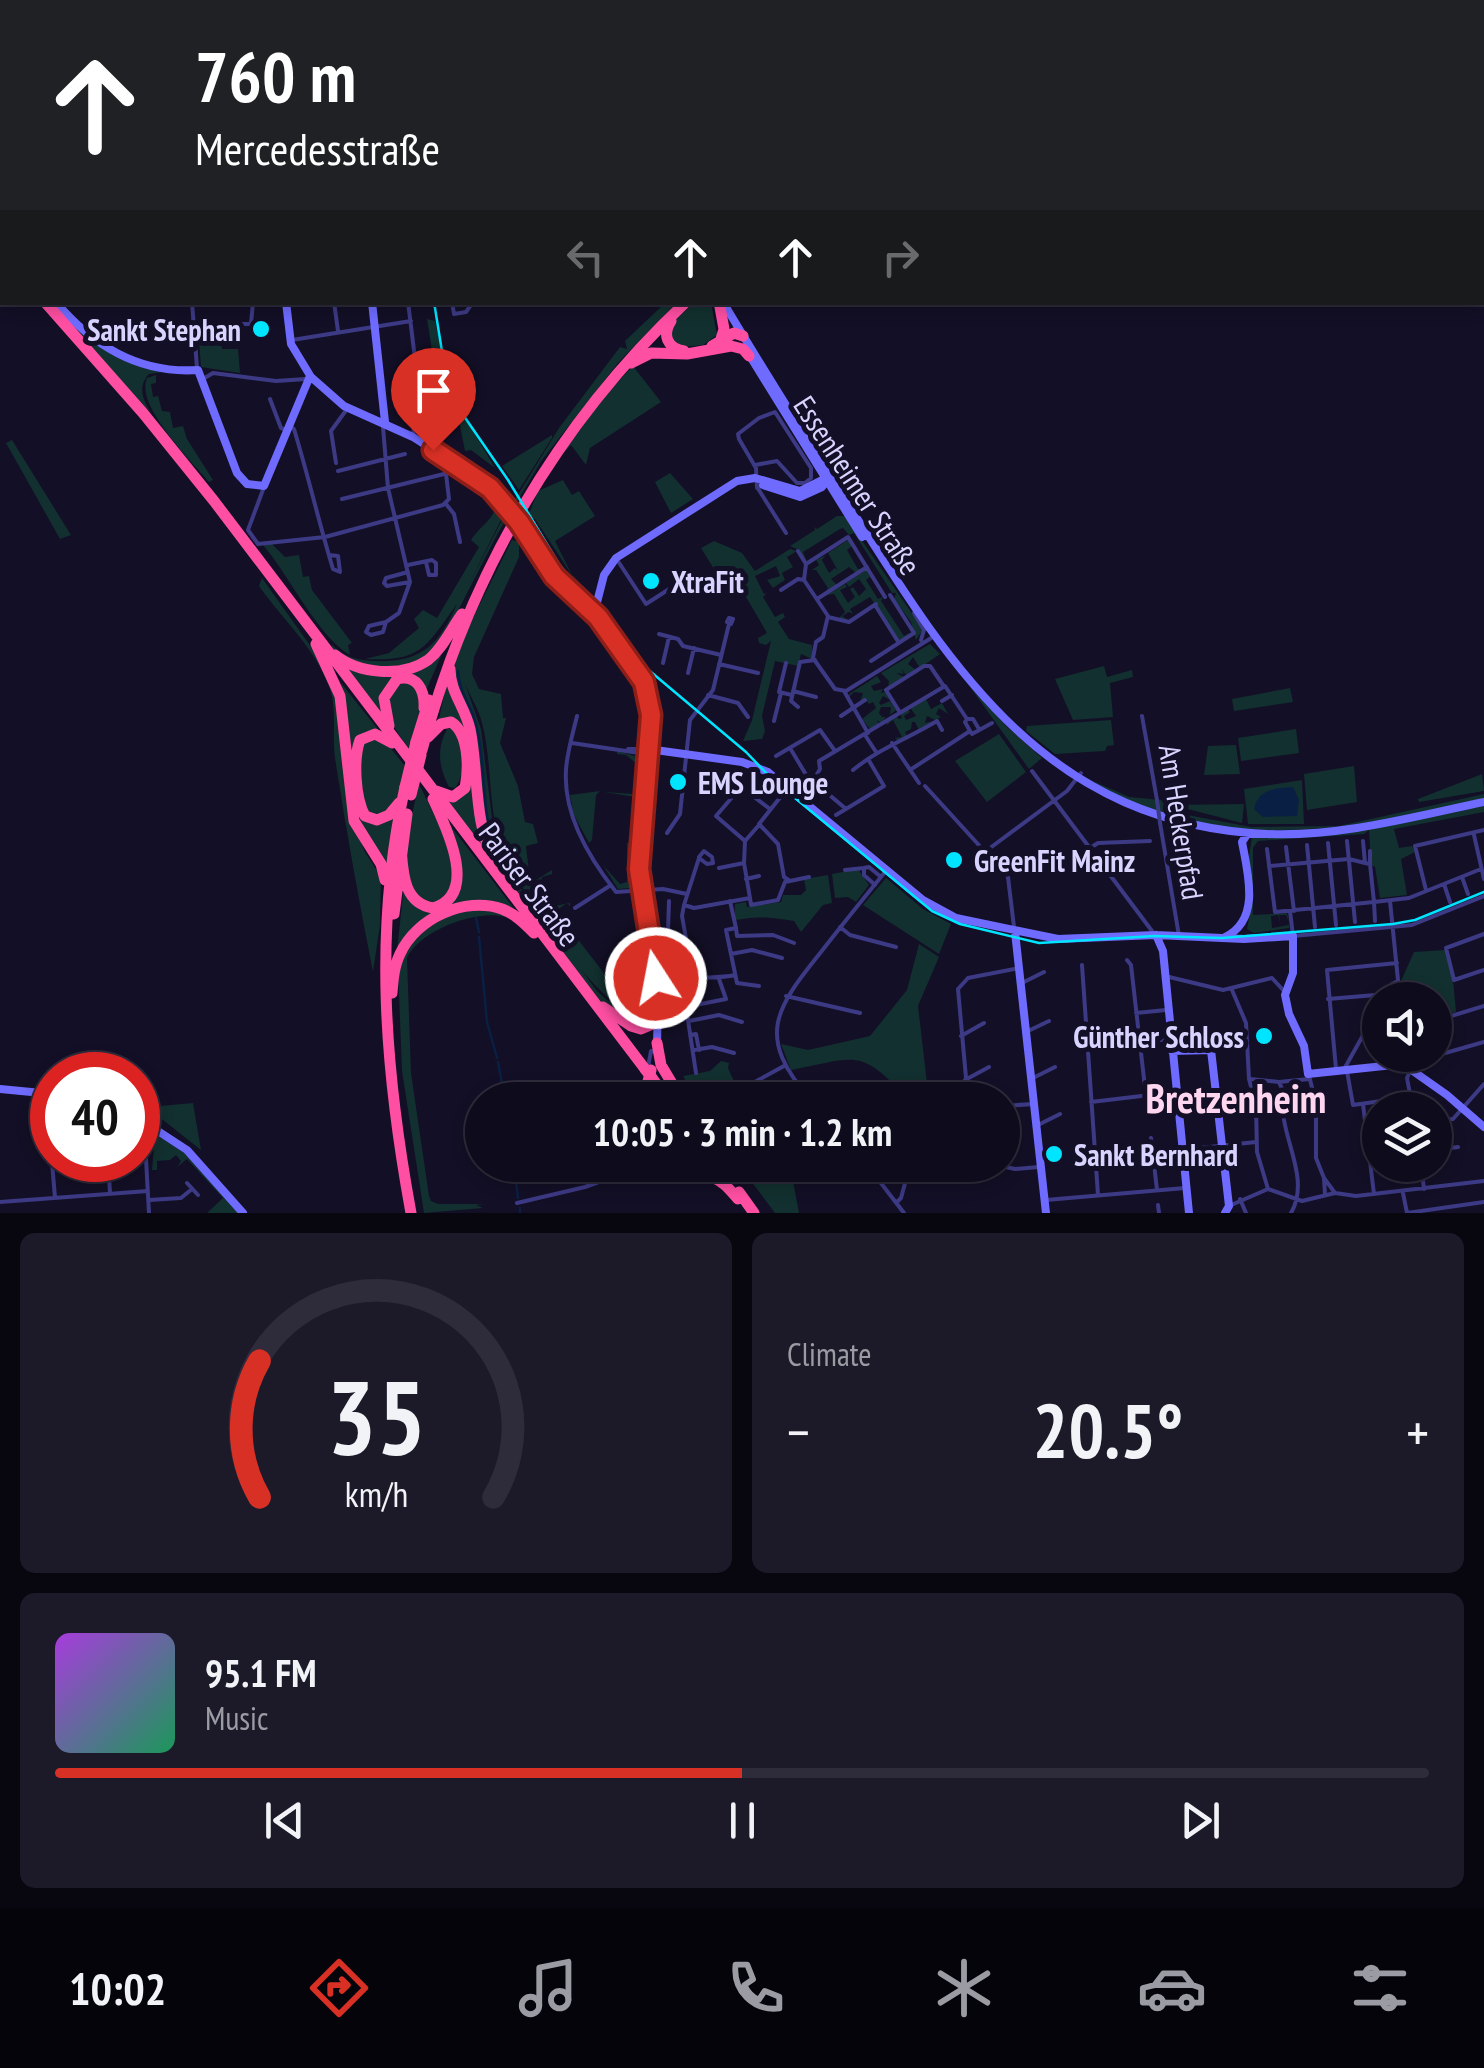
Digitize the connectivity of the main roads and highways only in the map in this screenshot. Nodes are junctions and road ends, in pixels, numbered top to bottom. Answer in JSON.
{"nodes":[{"id":1,"x":39,"y":305,"type":"edge"},
{"id":2,"x":48,"y":305,"type":"edge"},
{"id":3,"x":681,"y":305,"type":"edge"},
{"id":4,"x":720,"y":305,"type":"edge"},
{"id":5,"x":739,"y":334,"type":"road end"},
{"id":6,"x":717,"y":345,"type":"junction"},
{"id":7,"x":749,"y":356,"type":"road end"},
{"id":8,"x":620,"y":371,"type":"junction"},
{"id":9,"x":462,"y":614,"type":"junction"},
{"id":10,"x":458,"y":636,"type":"junction"},
{"id":11,"x":317,"y":640,"type":"junction"},
{"id":12,"x":423,"y":718,"type":"junction"},
{"id":13,"x":392,"y":740,"type":"junction"},
{"id":14,"x":421,"y":746,"type":"junction"},
{"id":15,"x":431,"y":791,"type":"junction"},
{"id":16,"x":406,"y":792,"type":"junction"},
{"id":17,"x":402,"y":848,"type":"junction"},
{"id":18,"x":508,"y":889,"type":"junction"},
{"id":19,"x":386,"y":920,"type":"junction"},
{"id":20,"x":540,"y":938,"type":"junction"},
{"id":21,"x":579,"y":982,"type":"junction"},
{"id":22,"x":392,"y":993,"type":"junction"},
{"id":23,"x":659,"y":1010,"type":"road end"},
{"id":24,"x":648,"y":1076,"type":"junction"},
{"id":25,"x":646,"y":1082,"type":"edge"},
{"id":26,"x":652,"y":1082,"type":"edge"},
{"id":27,"x":671,"y":1082,"type":"edge"},
{"id":28,"x":719,"y":1182,"type":"edge"},
{"id":29,"x":728,"y":1182,"type":"edge"},
{"id":30,"x":731,"y":1182,"type":"edge"},
{"id":31,"x":738,"y":1199,"type":"junction"},
{"id":32,"x":414,"y":1211,"type":"edge"},
{"id":33,"x":752,"y":1213,"type":"edge"}],
"edges":[{"from":1,"to":11,"type":"highway"},
{"from":2,"to":11,"type":"highway"},
{"from":3,"to":6,"type":"highway"},
{"from":3,"to":8,"type":"highway"},
{"from":3,"to":9,"type":"highway"},
{"from":4,"to":6,"type":"highway"},
{"from":5,"to":6,"type":"highway"},
{"from":6,"to":7,"type":"highway"},
{"from":6,"to":8,"type":"highway"},
{"from":8,"to":10,"type":"highway"},
{"from":9,"to":11,"type":"highway"},
{"from":9,"to":12,"type":"highway"},
{"from":10,"to":14,"type":"highway"},
{"from":10,"to":18,"type":"highway"},
{"from":11,"to":13,"type":"highway"},
{"from":11,"to":19,"type":"highway"},
{"from":12,"to":13,"type":"highway"},
{"from":12,"to":14,"type":"highway"},
{"from":13,"to":15,"type":"highway"},
{"from":13,"to":16,"type":"highway"},
{"from":14,"to":15,"type":"highway"},
{"from":14,"to":16,"type":"highway","bridge":true},
{"from":15,"to":17,"type":"highway"},
{"from":15,"to":18,"type":"highway"},
{"from":15,"to":20,"type":"highway","name":"Pariser Straße"},
{"from":16,"to":17,"type":"highway"},
{"from":16,"to":19,"type":"highway"},
{"from":17,"to":22,"type":"highway"},
{"from":18,"to":21,"type":"highway","name":"Pariser Straße"},
{"from":19,"to":32,"type":"highway"},
{"from":20,"to":22,"type":"highway"},
{"from":20,"to":24,"type":"highway","name":"Pariser Straße"},
{"from":21,"to":23,"type":"highway"},
{"from":21,"to":24,"type":"highway","name":"Pariser Straße"},
{"from":22,"to":32,"type":"highway"},
{"from":24,"to":26,"type":"highway","name":"Pariser Straße"},
{"from":25,"to":27,"type":"highway"},
{"from":28,"to":31,"type":"highway"},
{"from":29,"to":31,"type":"highway"},
{"from":30,"to":33,"type":"highway"},
{"from":31,"to":33,"type":"highway"}]}
